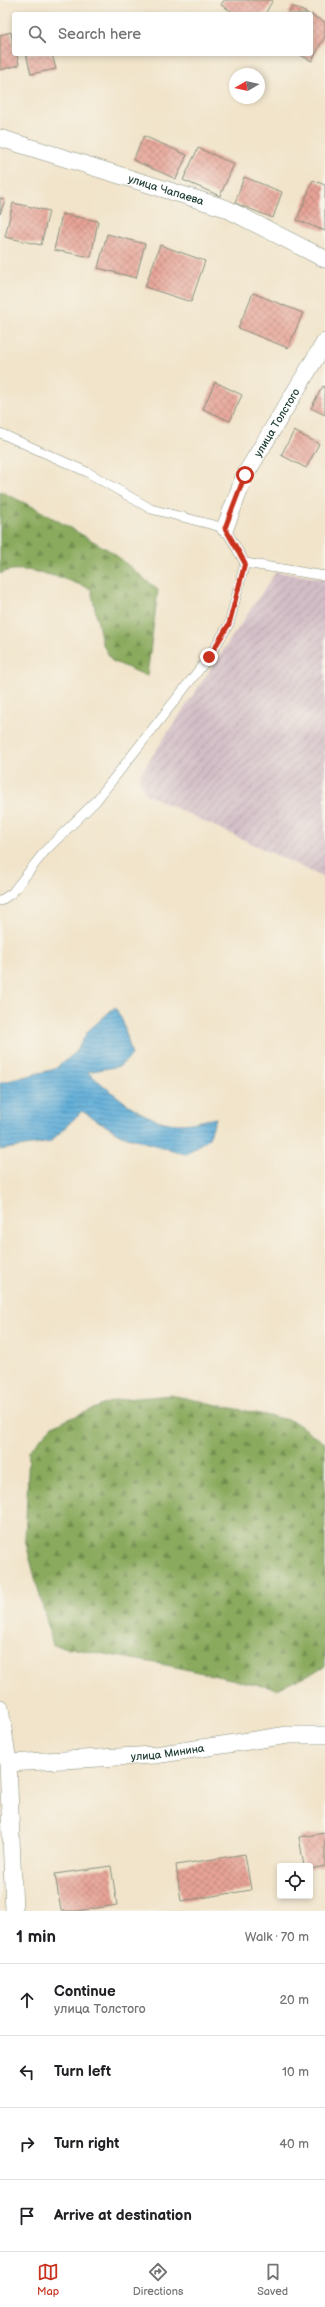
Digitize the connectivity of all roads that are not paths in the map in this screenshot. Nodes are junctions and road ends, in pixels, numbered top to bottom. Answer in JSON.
{"nodes":[{"id":1,"x":0,"y":138,"type":"edge"},
{"id":2,"x":325,"y":259,"type":"edge"},
{"id":3,"x":325,"y":342,"type":"edge"},
{"id":4,"x":0,"y":433,"type":"edge"},
{"id":5,"x":225,"y":528,"type":"junction"},
{"id":6,"x":245,"y":563,"type":"junction"},
{"id":7,"x":325,"y":576,"type":"edge"},
{"id":8,"x":0,"y":902,"type":"edge"},
{"id":9,"x":0,"y":1708,"type":"edge"},
{"id":10,"x":325,"y":1735,"type":"edge"},
{"id":11,"x":8,"y":1764,"type":"junction"},
{"id":12,"x":5,"y":1837,"type":"edge"},
{"id":13,"x":14,"y":1911,"type":"edge"}],
"edges":[{"from":1,"to":2,"type":"street","name":"улица Чапаева"},
{"from":3,"to":5,"type":"street","name":"улица Толстого"},
{"from":4,"to":5,"type":"lane"},
{"from":5,"to":6,"type":"lane"},
{"from":6,"to":7,"type":"lane"},
{"from":6,"to":8,"type":"lane"},
{"from":9,"to":11,"type":"street"},
{"from":10,"to":11,"type":"street","name":"улица Минина"},
{"from":11,"to":12,"type":"street"},
{"from":12,"to":13,"type":"street"}]}
